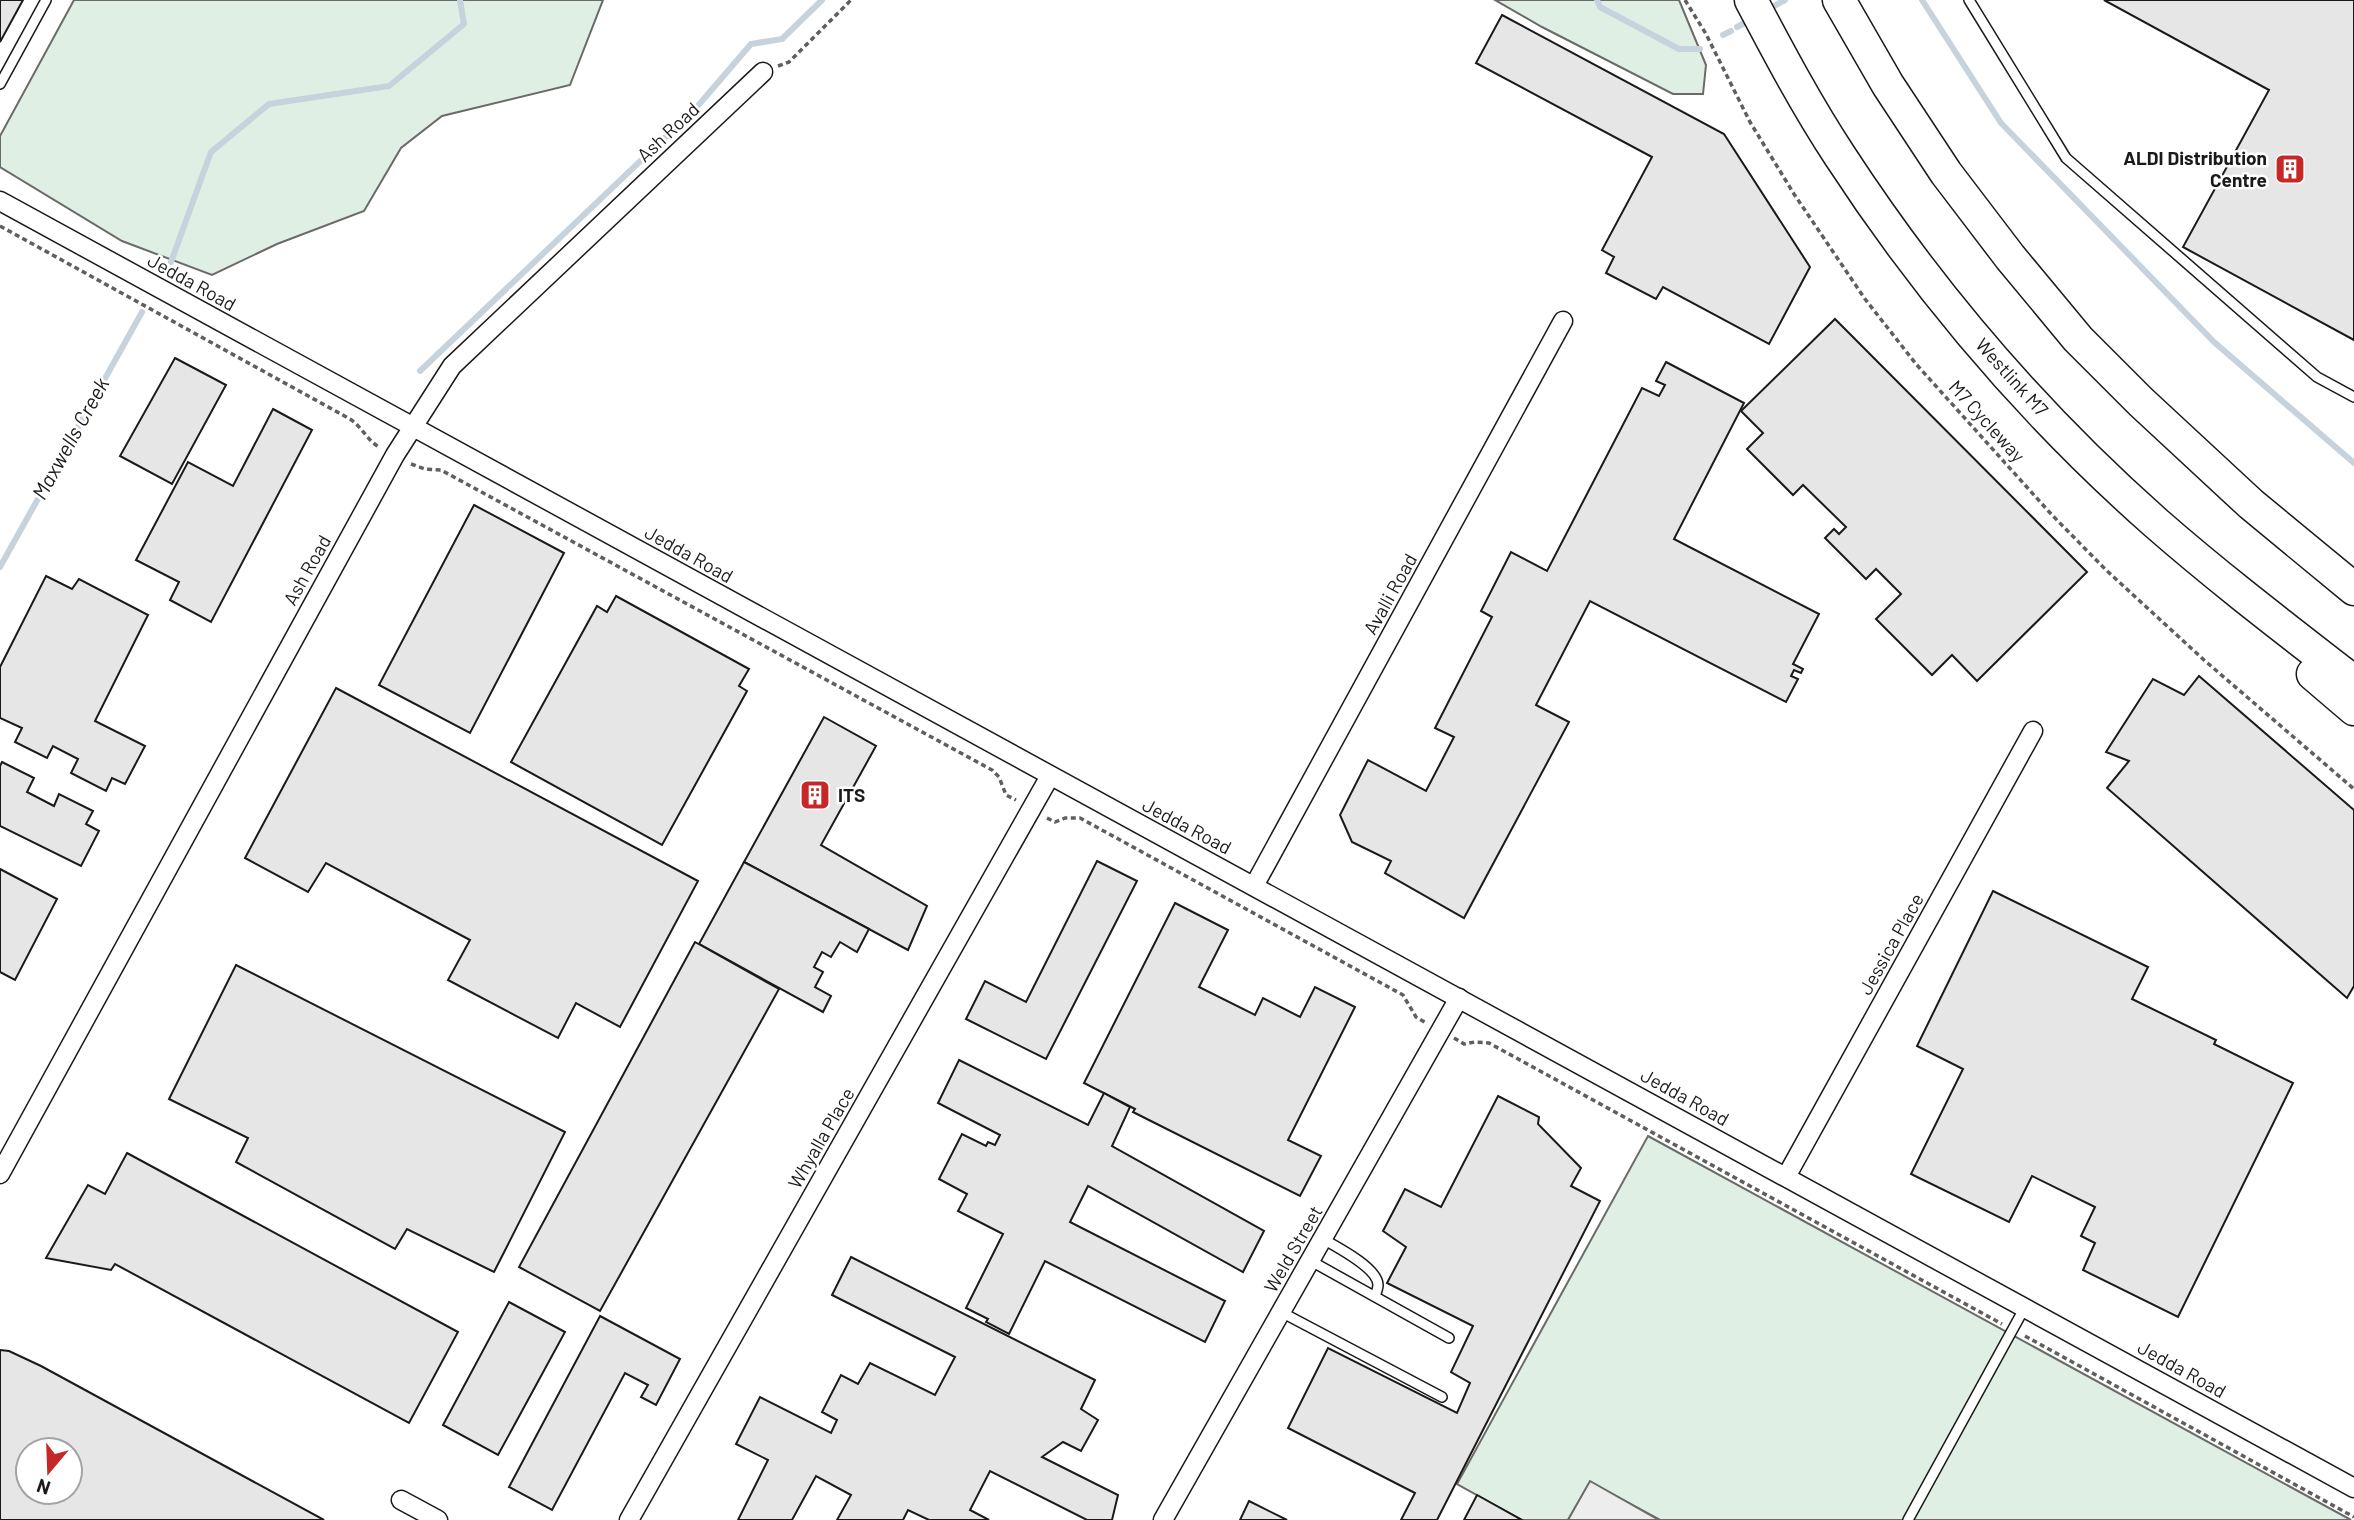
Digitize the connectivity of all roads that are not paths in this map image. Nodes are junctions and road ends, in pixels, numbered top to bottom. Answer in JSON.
{"nodes":[{"id":1,"x":46,"y":0,"type":"edge"},
{"id":2,"x":1751,"y":0,"type":"edge"},
{"id":3,"x":1839,"y":0,"type":"edge"},
{"id":4,"x":1969,"y":0,"type":"edge"},
{"id":5,"x":762,"y":72,"type":"road end"},
{"id":6,"x":0,"y":84,"type":"edge"},
{"id":7,"x":0,"y":201,"type":"edge"},
{"id":8,"x":2010,"y":257,"type":"junction"},
{"id":9,"x":1563,"y":321,"type":"dead end"},
{"id":10,"x":2354,"y":397,"type":"edge"},
{"id":11,"x":412,"y":426,"type":"junction"},
{"id":12,"x":2085,"y":456,"type":"junction"},
{"id":13,"x":2354,"y":570,"type":"edge"},
{"id":14,"x":2354,"y":589,"type":"edge"},
{"id":15,"x":2354,"y":682,"type":"edge"},
{"id":16,"x":2354,"y":709,"type":"edge"},
{"id":17,"x":2033,"y":731,"type":"dead end"},
{"id":18,"x":1050,"y":776,"type":"junction"},
{"id":19,"x":1254,"y":886,"type":"junction"},
{"id":20,"x":1459,"y":998,"type":"junction"},
{"id":21,"x":0,"y":1174,"type":"edge"},
{"id":22,"x":1786,"y":1177,"type":"junction"},
{"id":23,"x":1323,"y":1239,"type":"junction"},
{"id":24,"x":1311,"y":1261,"type":"junction"},
{"id":25,"x":1375,"y":1296,"type":"junction"},
{"id":26,"x":2025,"y":1307,"type":"junction"},
{"id":27,"x":1281,"y":1312,"type":"junction"},
{"id":28,"x":1449,"y":1338,"type":"dead end"},
{"id":29,"x":1442,"y":1397,"type":"dead end"},
{"id":30,"x":2354,"y":1488,"type":"edge"},
{"id":31,"x":401,"y":1500,"type":"dead end"},
{"id":32,"x":438,"y":1520,"type":"edge"},
{"id":33,"x":629,"y":1520,"type":"edge"},
{"id":34,"x":1163,"y":1520,"type":"edge"},
{"id":35,"x":1908,"y":1520,"type":"edge"}],
"edges":[{"from":1,"to":6,"type":"lane"},
{"from":2,"to":12,"type":"highway","name":"Westlink M7"},
{"from":3,"to":8,"type":"highway"},
{"from":4,"to":10,"type":"lane"},
{"from":5,"to":11,"type":"street","name":"Ash Road"},
{"from":7,"to":11,"type":"street","name":"Jedda Road"},
{"from":8,"to":13,"type":"highway"},
{"from":8,"to":14,"type":"highway"},
{"from":9,"to":19,"type":"street","name":"Avalli Road"},
{"from":11,"to":18,"type":"street","name":"Jedda Road"},
{"from":11,"to":21,"type":"street","name":"Ash Road"},
{"from":12,"to":15,"type":"highway","name":"Westlink M7"},
{"from":12,"to":16,"type":"highway"},
{"from":17,"to":22,"type":"street","name":"Jessica Place"},
{"from":18,"to":19,"type":"street","name":"Jedda Road"},
{"from":18,"to":33,"type":"street","name":"Whyalla Place"},
{"from":19,"to":20,"type":"street","name":"Jedda Road"},
{"from":20,"to":22,"type":"street","name":"Jedda Road"},
{"from":20,"to":23,"type":"street","name":"Weld Street"},
{"from":22,"to":26,"type":"street","name":"Jedda Road"},
{"from":23,"to":24,"type":"street","name":"Weld Street"},
{"from":23,"to":25,"type":"lane"},
{"from":24,"to":25,"type":"lane"},
{"from":24,"to":27,"type":"street","name":"Weld Street"},
{"from":25,"to":28,"type":"lane"},
{"from":26,"to":30,"type":"street","name":"Jedda Road"},
{"from":26,"to":35,"type":"lane"},
{"from":27,"to":29,"type":"lane"},
{"from":27,"to":34,"type":"street","name":"Weld Street"},
{"from":31,"to":32,"type":"street"}]}
